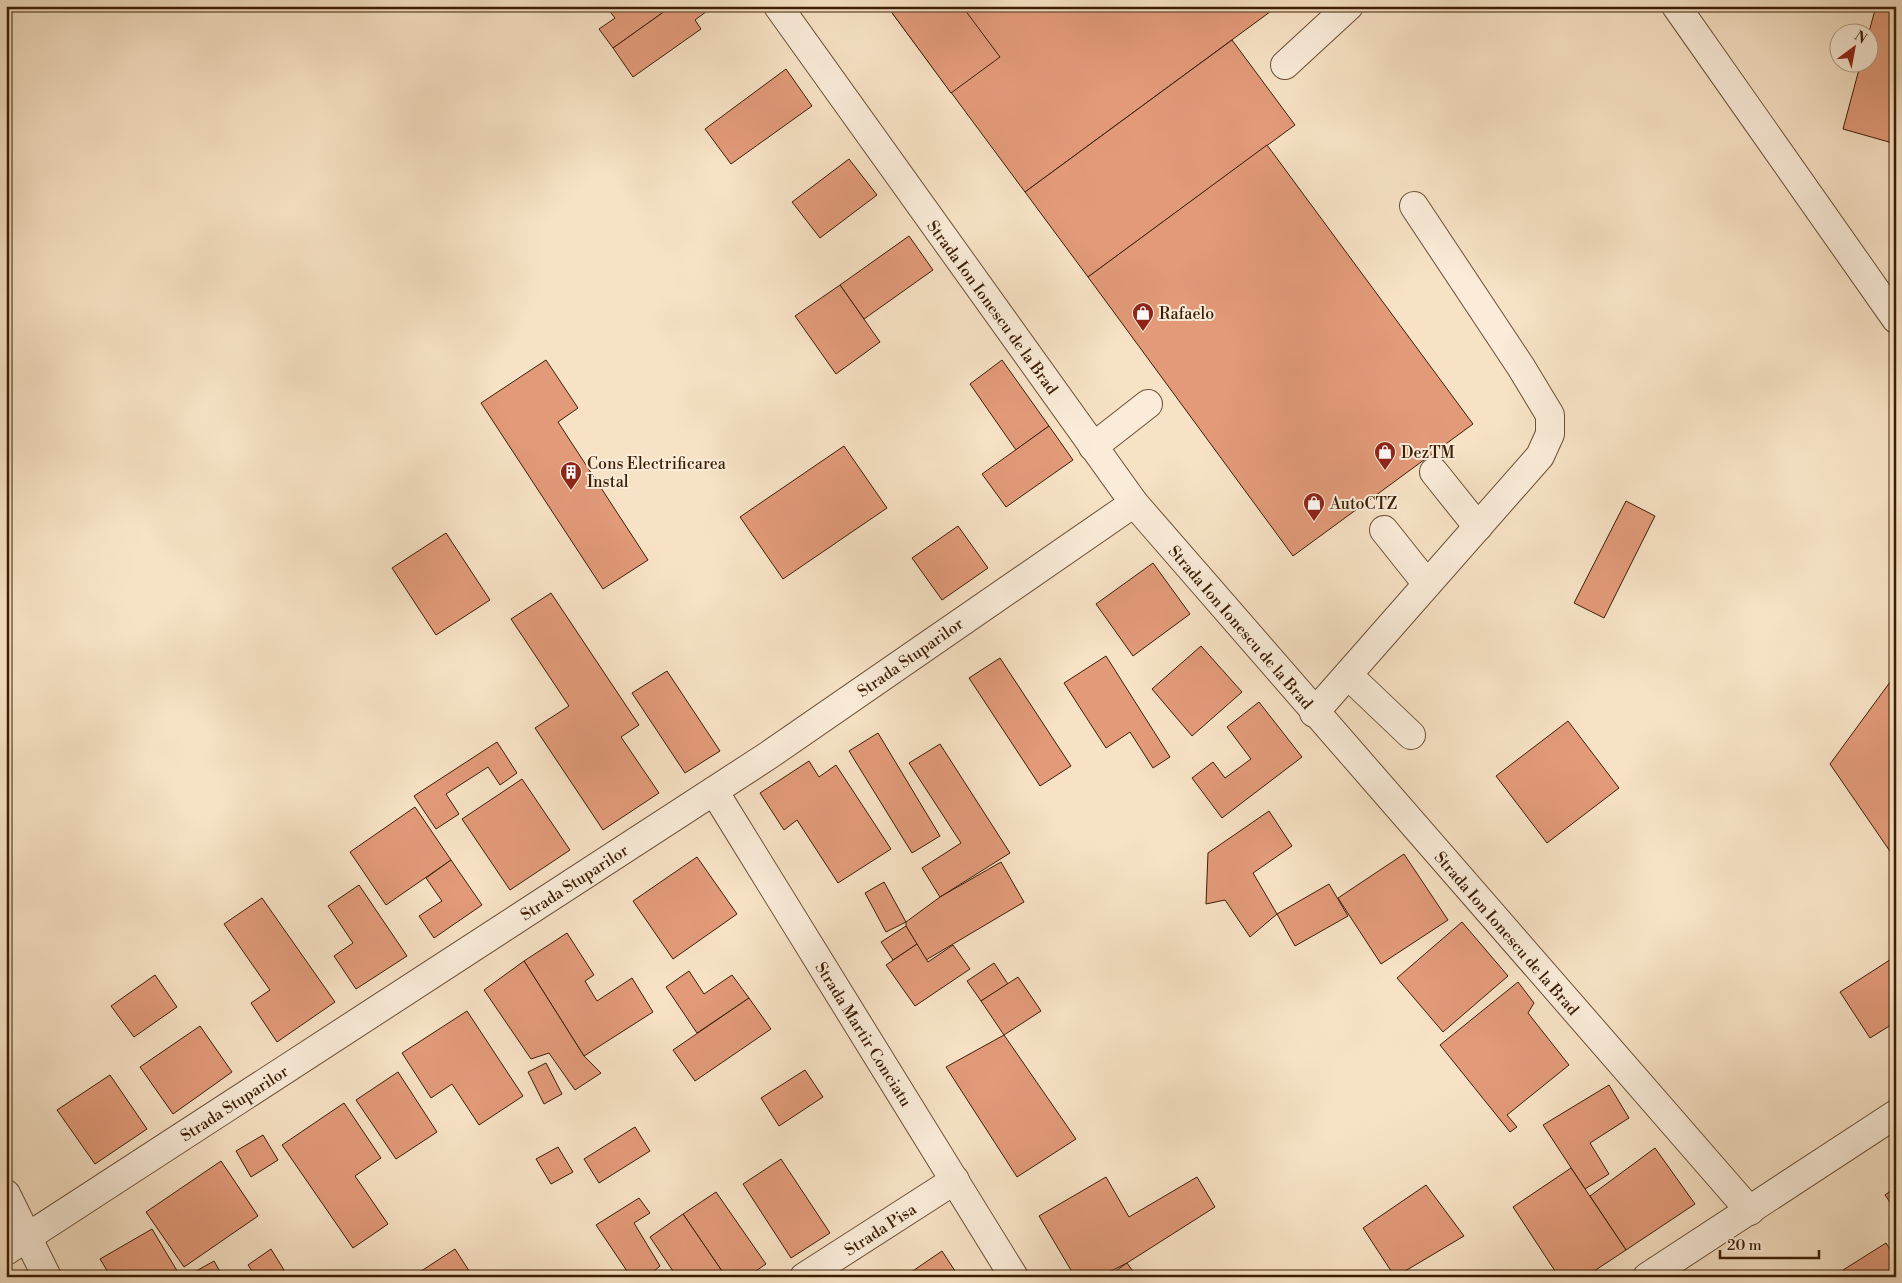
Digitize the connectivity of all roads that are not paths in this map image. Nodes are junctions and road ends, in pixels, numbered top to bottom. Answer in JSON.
{"nodes":[{"id":1,"x":778,"y":6,"type":"edge"},
{"id":2,"x":1349,"y":6,"type":"edge"},
{"id":3,"x":1676,"y":6,"type":"edge"},
{"id":4,"x":1285,"y":65,"type":"dead end"},
{"id":5,"x":1414,"y":206,"type":"dead end"},
{"id":6,"x":1896,"y":319,"type":"edge"},
{"id":7,"x":1148,"y":404,"type":"dead end"},
{"id":8,"x":1093,"y":447,"type":"junction"},
{"id":9,"x":1434,"y":472,"type":"dead end"},
{"id":10,"x":1134,"y":503,"type":"junction"},
{"id":11,"x":1478,"y":526,"type":"junction"},
{"id":12,"x":1384,"y":530,"type":"dead end"},
{"id":13,"x":1427,"y":584,"type":"junction"},
{"id":14,"x":1348,"y":675,"type":"junction"},
{"id":15,"x":1314,"y":713,"type":"junction"},
{"id":16,"x":1411,"y":735,"type":"dead end"},
{"id":17,"x":714,"y":791,"type":"junction"},
{"id":18,"x":1896,"y":1114,"type":"edge"},
{"id":19,"x":955,"y":1180,"type":"junction"},
{"id":20,"x":6,"y":1194,"type":"edge"},
{"id":21,"x":1750,"y":1211,"type":"junction"},
{"id":22,"x":17,"y":1244,"type":"edge"},
{"id":23,"x":46,"y":1277,"type":"edge"},
{"id":24,"x":804,"y":1277,"type":"edge"},
{"id":25,"x":1014,"y":1277,"type":"edge"},
{"id":26,"x":1647,"y":1277,"type":"edge"}],
"edges":[{"from":1,"to":8,"type":"street","name":"Strada Ion Ionescu de la Brad"},
{"from":2,"to":4,"type":"street"},
{"from":3,"to":6,"type":"street"},
{"from":5,"to":11,"type":"street"},
{"from":7,"to":8,"type":"street"},
{"from":8,"to":10,"type":"street","name":"Strada Ion Ionescu de la Brad"},
{"from":9,"to":11,"type":"street"},
{"from":10,"to":15,"type":"street","name":"Strada Ion Ionescu de la Brad"},
{"from":10,"to":17,"type":"street","name":"Strada Stuparilor"},
{"from":11,"to":13,"type":"street"},
{"from":12,"to":13,"type":"street"},
{"from":13,"to":14,"type":"street"},
{"from":14,"to":15,"type":"street"},
{"from":14,"to":16,"type":"street"},
{"from":15,"to":21,"type":"street","name":"Strada Ion Ionescu de la Brad"},
{"from":17,"to":19,"type":"street","name":"Strada Martir Conciatu"},
{"from":17,"to":22,"type":"street","name":"Strada Stuparilor"},
{"from":18,"to":21,"type":"street"},
{"from":19,"to":24,"type":"street","name":"Strada Pisa"},
{"from":19,"to":25,"type":"street","name":"Strada Martir Conciatu"},
{"from":20,"to":22,"type":"street"},
{"from":21,"to":26,"type":"street"},
{"from":22,"to":23,"type":"street"}]}
